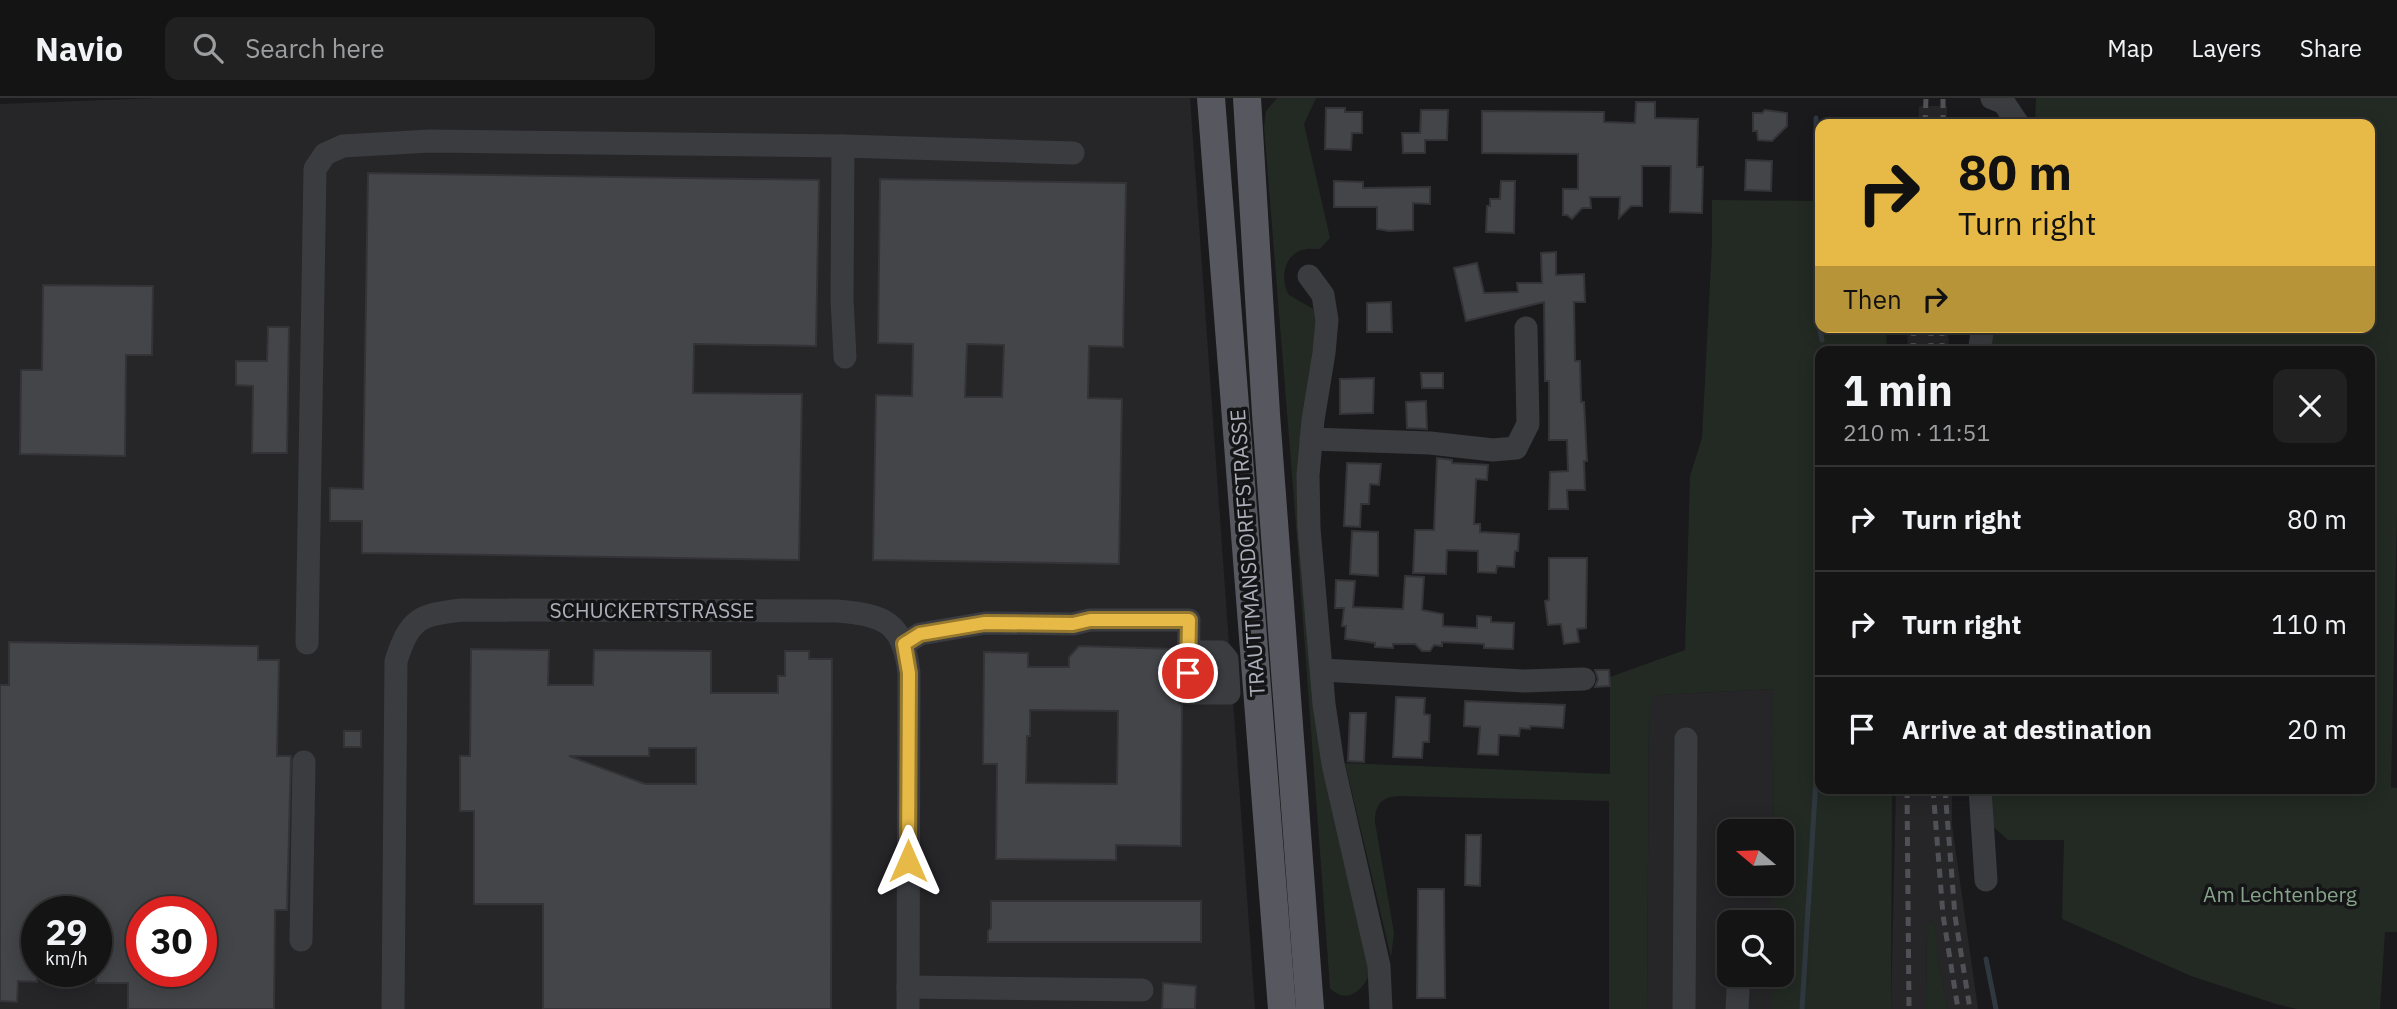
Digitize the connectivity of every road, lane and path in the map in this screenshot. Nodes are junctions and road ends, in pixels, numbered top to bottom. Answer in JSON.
{"nodes":[{"id":1,"x":1211,"y":98,"type":"edge"},
{"id":2,"x":1247,"y":98,"type":"edge"},
{"id":3,"x":2003,"y":100,"type":"edge"},
{"id":4,"x":2015,"y":119,"type":"edge"},
{"id":5,"x":843,"y":146,"type":"junction"},
{"id":6,"x":1073,"y":153,"type":"dead end"},
{"id":7,"x":1309,"y":276,"type":"dead end"},
{"id":8,"x":1526,"y":328,"type":"dead end"},
{"id":9,"x":845,"y":357,"type":"dead end"},
{"id":10,"x":1311,"y":439,"type":"junction"},
{"id":11,"x":307,"y":643,"type":"dead end"},
{"id":12,"x":904,"y":644,"type":"junction"},
{"id":13,"x":1189,"y":652,"type":"junction"},
{"id":14,"x":1322,"y":670,"type":"junction"},
{"id":15,"x":1584,"y":679,"type":"dead end"},
{"id":16,"x":1686,"y":739,"type":"dead end"},
{"id":17,"x":304,"y":762,"type":"dead end"},
{"id":18,"x":1980,"y":794,"type":"edge"},
{"id":19,"x":1986,"y":880,"type":"dead end"},
{"id":20,"x":301,"y":940,"type":"dead end"},
{"id":21,"x":1142,"y":990,"type":"dead end"},
{"id":22,"x":908,"y":998,"type":"edge"},
{"id":23,"x":393,"y":1009,"type":"edge"},
{"id":24,"x":1282,"y":1009,"type":"edge"},
{"id":25,"x":1310,"y":1009,"type":"edge"},
{"id":26,"x":1381,"y":1009,"type":"edge"},
{"id":27,"x":1684,"y":1009,"type":"edge"}],
"edges":[{"from":1,"to":24,"type":"main road","name":"TRAUTTMANSDORFFSTRASSE"},
{"from":2,"to":25,"type":"main road","name":"TRAUTTMANSDORFFSTRASSE"},
{"from":3,"to":4,"type":"street"},
{"from":5,"to":6,"type":"street"},
{"from":5,"to":9,"type":"street"},
{"from":5,"to":11,"type":"street"},
{"from":7,"to":10,"type":"street"},
{"from":8,"to":10,"type":"street"},
{"from":10,"to":14,"type":"street"},
{"from":12,"to":13,"type":"street"},
{"from":12,"to":22,"type":"street"},
{"from":12,"to":23,"type":"street","name":"SCHUCKERTSTRASSE"},
{"from":13,"to":13,"type":"street"},
{"from":14,"to":15,"type":"street"},
{"from":14,"to":26,"type":"street"},
{"from":16,"to":27,"type":"street"},
{"from":17,"to":20,"type":"street"},
{"from":18,"to":19,"type":"street"},
{"from":21,"to":22,"type":"street"}]}
